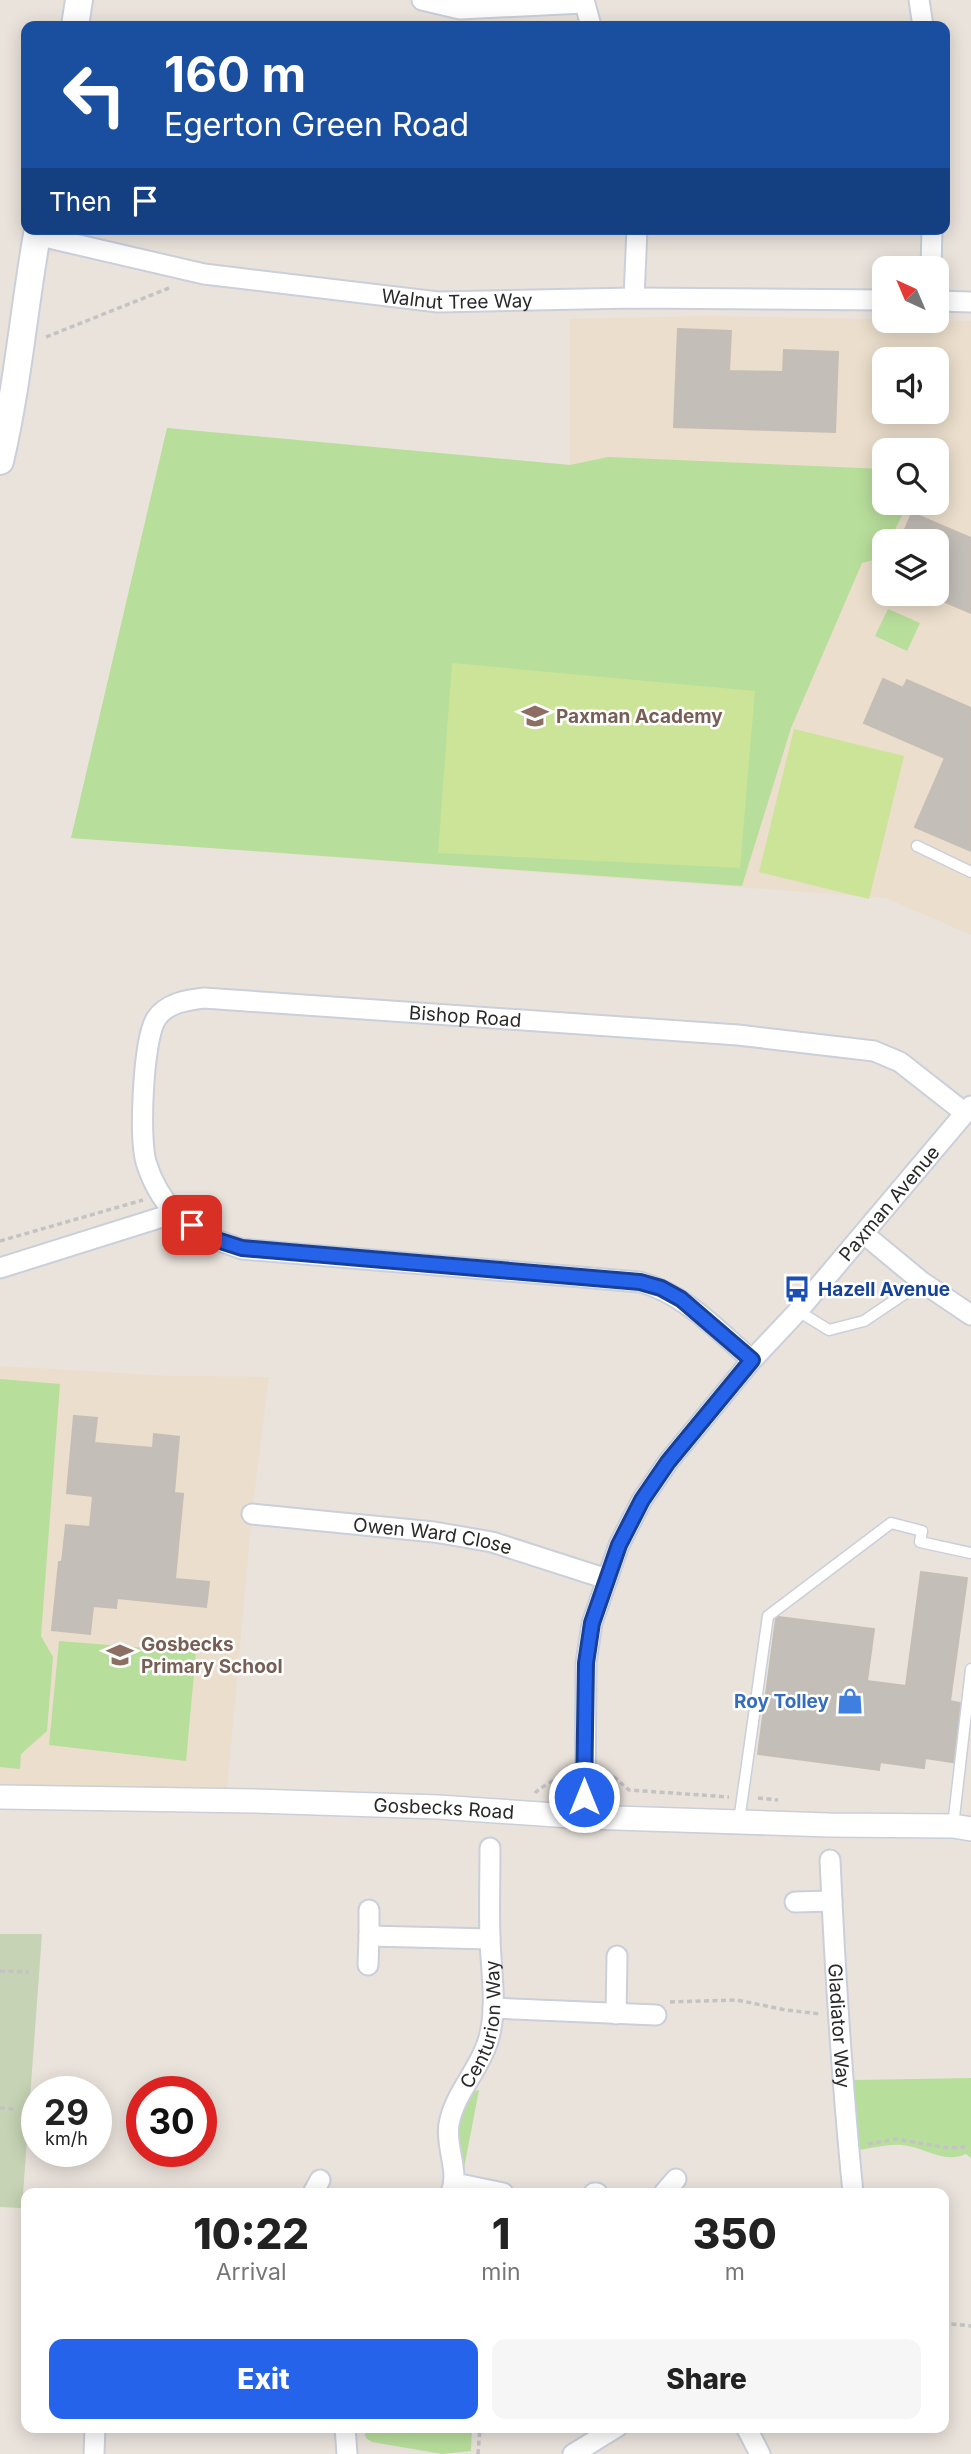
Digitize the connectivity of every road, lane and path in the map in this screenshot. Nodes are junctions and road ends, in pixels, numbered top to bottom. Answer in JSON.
{"nodes":[{"id":1,"x":79,"y":0,"type":"edge"},
{"id":2,"x":422,"y":0,"type":"edge"},
{"id":3,"x":919,"y":0,"type":"edge"},
{"id":4,"x":584,"y":1,"type":"edge"},
{"id":5,"x":76,"y":21,"type":"edge"},
{"id":6,"x":590,"y":21,"type":"edge"},
{"id":7,"x":922,"y":21,"type":"edge"},
{"id":8,"x":37,"y":235,"type":"edge"},
{"id":9,"x":49,"y":235,"type":"edge"},
{"id":10,"x":636,"y":235,"type":"edge"},
{"id":11,"x":932,"y":235,"type":"edge"},
{"id":12,"x":932,"y":256,"type":"edge"},
{"id":13,"x":204,"y":274,"type":"junction"},
{"id":14,"x":634,"y":298,"type":"junction"},
{"id":15,"x":872,"y":300,"type":"edge"},
{"id":16,"x":949,"y":301,"type":"edge"},
{"id":17,"x":971,"y":302,"type":"edge"},
{"id":18,"x":18,"y":348,"type":"junction"},
{"id":19,"x":5,"y":419,"type":"edge"},
{"id":20,"x":0,"y":461,"type":"edge"},
{"id":21,"x":917,"y":846,"type":"dead end"},
{"id":22,"x":971,"y":872,"type":"edge"},
{"id":23,"x":968,"y":1110,"type":"edge"},
{"id":24,"x":159,"y":1195,"type":"junction"},
{"id":25,"x":175,"y":1213,"type":"junction"},
{"id":26,"x":864,"y":1234,"type":"junction"},
{"id":27,"x":0,"y":1241,"type":"edge"},
{"id":28,"x":0,"y":1268,"type":"edge"},
{"id":29,"x":922,"y":1282,"type":"junction"},
{"id":30,"x":798,"y":1311,"type":"junction"},
{"id":31,"x":971,"y":1314,"type":"edge"},
{"id":32,"x":752,"y":1360,"type":"junction"},
{"id":33,"x":252,"y":1514,"type":"dead end"},
{"id":34,"x":971,"y":1553,"type":"edge"},
{"id":35,"x":607,"y":1579,"type":"junction"},
{"id":36,"x":971,"y":1669,"type":"edge"},
{"id":37,"x":584,"y":1777,"type":"junction"},
{"id":38,"x":0,"y":1797,"type":"edge"},
{"id":39,"x":784,"y":1800,"type":"dead end"},
{"id":40,"x":741,"y":1810,"type":"junction"},
{"id":41,"x":531,"y":1813,"type":"junction"},
{"id":42,"x":585,"y":1816,"type":"junction"},
{"id":43,"x":962,"y":1827,"type":"edge"},
{"id":44,"x":491,"y":1848,"type":"dead end"},
{"id":45,"x":830,"y":1860,"type":"dead end"},
{"id":46,"x":832,"y":1901,"type":"junction"},
{"id":47,"x":794,"y":1902,"type":"dead end"},
{"id":48,"x":369,"y":1910,"type":"dead end"},
{"id":49,"x":369,"y":1936,"type":"junction"},
{"id":50,"x":490,"y":1939,"type":"junction"},
{"id":51,"x":617,"y":1956,"type":"dead end"},
{"id":52,"x":368,"y":1965,"type":"dead end"},
{"id":53,"x":0,"y":1971,"type":"edge"},
{"id":54,"x":29,"y":1972,"type":"dead end"},
{"id":55,"x":493,"y":2008,"type":"junction"},
{"id":56,"x":616,"y":2014,"type":"junction"},
{"id":57,"x":837,"y":2014,"type":"junction"},
{"id":58,"x":656,"y":2015,"type":"joint"},
{"id":59,"x":0,"y":2108,"type":"edge"},
{"id":60,"x":15,"y":2109,"type":"dead end"},
{"id":61,"x":965,"y":2147,"type":"dead end"},
{"id":62,"x":849,"y":2148,"type":"junction"},
{"id":63,"x":453,"y":2188,"type":"edge"},
{"id":64,"x":853,"y":2188,"type":"edge"},
{"id":65,"x":949,"y":2324,"type":"edge"},
{"id":66,"x":971,"y":2326,"type":"edge"},
{"id":67,"x":95,"y":2433,"type":"edge"},
{"id":68,"x":345,"y":2433,"type":"edge"},
{"id":69,"x":480,"y":2433,"type":"edge"},
{"id":70,"x":607,"y":2433,"type":"edge"},
{"id":71,"x":749,"y":2433,"type":"edge"},
{"id":72,"x":94,"y":2454,"type":"edge"},
{"id":73,"x":347,"y":2454,"type":"edge"},
{"id":74,"x":478,"y":2454,"type":"edge"},
{"id":75,"x":573,"y":2454,"type":"edge"},
{"id":76,"x":760,"y":2454,"type":"edge"}],
"edges":[{"from":1,"to":5,"type":"main road"},
{"from":2,"to":4,"type":"street"},
{"from":3,"to":7,"type":"street"},
{"from":4,"to":6,"type":"street"},
{"from":8,"to":18,"type":"main road"},
{"from":9,"to":13,"type":"street","name":"Walnut Tree Way"},
{"from":10,"to":14,"type":"street"},
{"from":11,"to":12,"type":"street"},
{"from":13,"to":14,"type":"street","name":"Walnut Tree Way"},
{"from":13,"to":18,"type":"path"},
{"from":14,"to":15,"type":"street","name":"Walnut Tree Way"},
{"from":16,"to":17,"type":"street"},
{"from":18,"to":19,"type":"main road"},
{"from":19,"to":20,"type":"main road"},
{"from":21,"to":22,"type":"lane"},
{"from":23,"to":24,"type":"street","name":"Bishop Road"},
{"from":23,"to":26,"type":"street","name":"Paxman Avenue"},
{"from":24,"to":25,"type":"street","name":"Bishop Road"},
{"from":24,"to":27,"type":"path"},
{"from":25,"to":28,"type":"street"},
{"from":25,"to":32,"type":"street","name":"Bishop Road"},
{"from":26,"to":29,"type":"street"},
{"from":26,"to":30,"type":"street","name":"Paxman Avenue"},
{"from":29,"to":30,"type":"lane"},
{"from":29,"to":31,"type":"street"},
{"from":30,"to":32,"type":"street","name":"Paxman Avenue"},
{"from":32,"to":35,"type":"street","name":"Paxman Avenue"},
{"from":33,"to":35,"type":"street","name":"Owen Ward Close"},
{"from":34,"to":40,"type":"lane"},
{"from":35,"to":37,"type":"street","name":"Paxman Avenue"},
{"from":36,"to":43,"type":"lane"},
{"from":37,"to":40,"type":"path"},
{"from":37,"to":41,"type":"path"},
{"from":37,"to":42,"type":"street","name":"Paxman Avenue"},
{"from":38,"to":41,"type":"street","name":"Gosbecks Road"},
{"from":39,"to":40,"type":"path"},
{"from":40,"to":42,"type":"street","name":"Gosbecks Road"},
{"from":40,"to":43,"type":"street","name":"Gosbecks Road"},
{"from":41,"to":42,"type":"street","name":"Gosbecks Road"},
{"from":44,"to":50,"type":"street","name":"Centurion Way"},
{"from":45,"to":46,"type":"street","name":"Gladiator Way"},
{"from":46,"to":47,"type":"street"},
{"from":46,"to":57,"type":"street","name":"Gladiator Way"},
{"from":48,"to":49,"type":"street"},
{"from":49,"to":50,"type":"street"},
{"from":49,"to":52,"type":"street"},
{"from":50,"to":55,"type":"street","name":"Centurion Way"},
{"from":51,"to":56,"type":"street"},
{"from":53,"to":54,"type":"path"},
{"from":55,"to":56,"type":"street"},
{"from":55,"to":63,"type":"street","name":"Centurion Way"},
{"from":56,"to":58,"type":"street"},
{"from":57,"to":58,"type":"path"},
{"from":57,"to":62,"type":"street","name":"Gladiator Way"},
{"from":59,"to":60,"type":"path"},
{"from":61,"to":62,"type":"path"},
{"from":62,"to":64,"type":"street","name":"Gladiator Way"},
{"from":65,"to":66,"type":"path"},
{"from":67,"to":72,"type":"street"},
{"from":68,"to":73,"type":"street"},
{"from":69,"to":74,"type":"path"},
{"from":70,"to":75,"type":"street"},
{"from":71,"to":76,"type":"street"}]}
